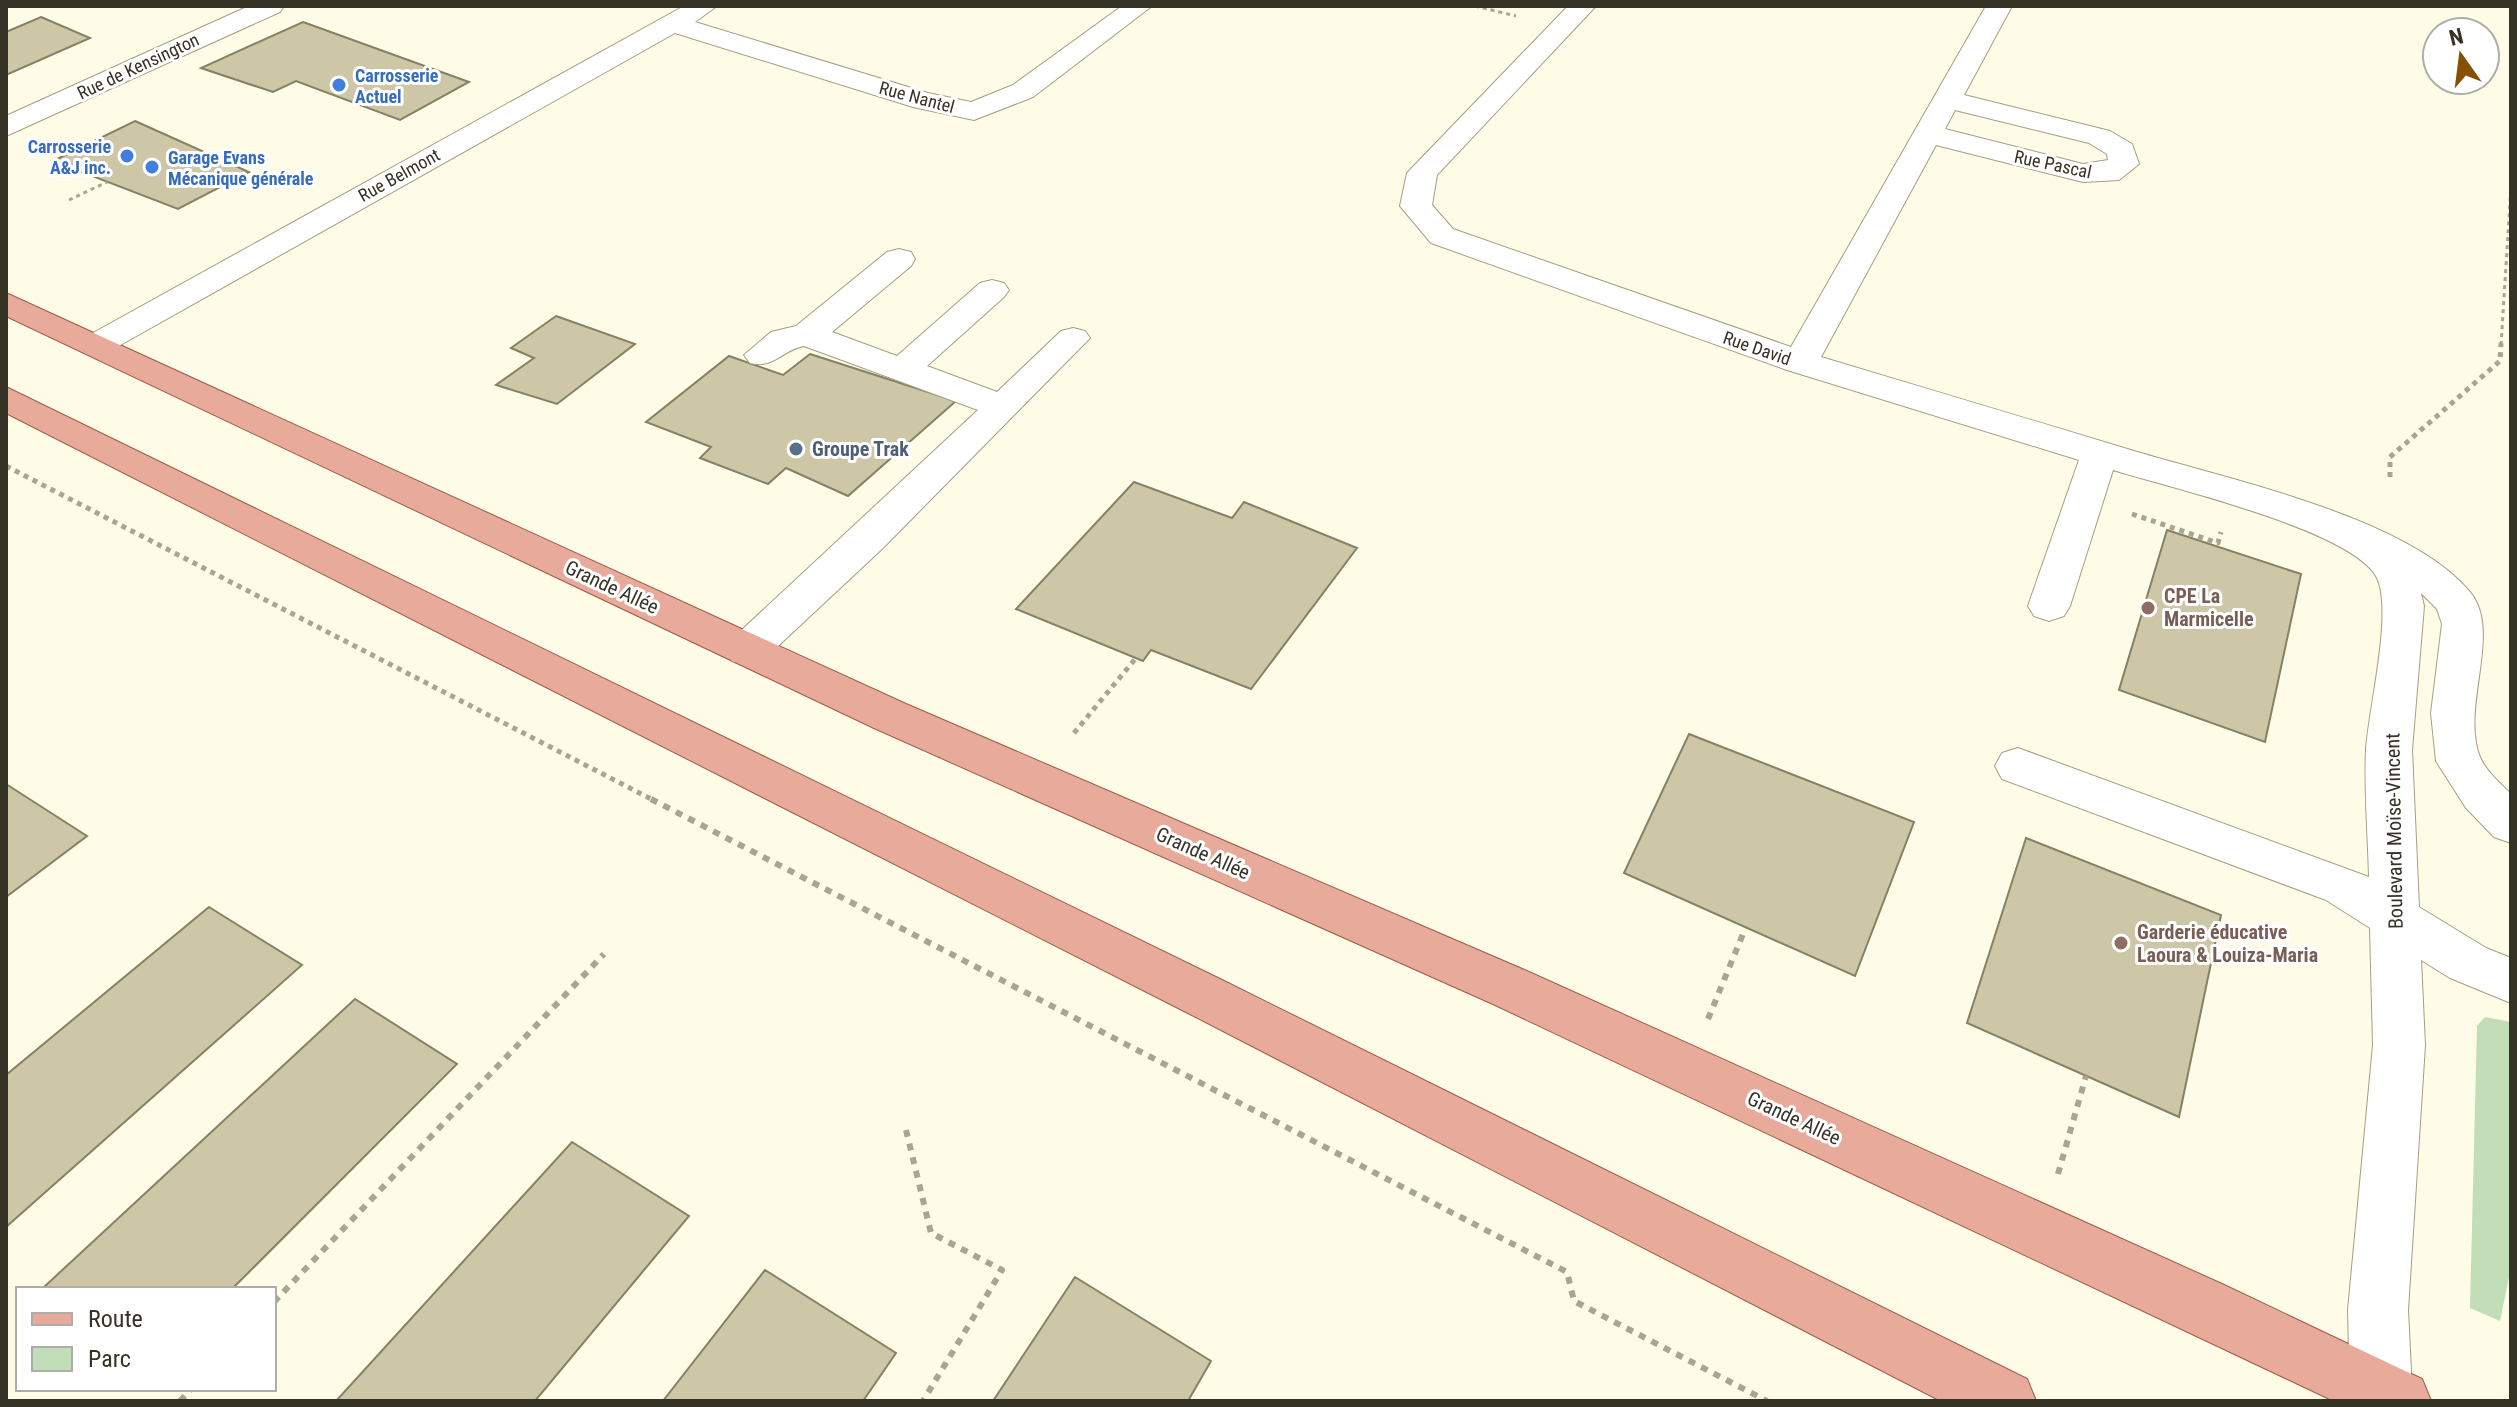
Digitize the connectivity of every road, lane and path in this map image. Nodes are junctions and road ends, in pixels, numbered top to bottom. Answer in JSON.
{"nodes":[{"id":1,"x":271,"y":6,"type":"edge"},
{"id":2,"x":704,"y":6,"type":"edge"},
{"id":3,"x":1139,"y":6,"type":"edge"},
{"id":4,"x":1583,"y":6,"type":"edge"},
{"id":5,"x":1999,"y":6,"type":"edge"},
{"id":6,"x":671,"y":23,"type":"junction"},
{"id":7,"x":1948,"y":100,"type":"junction"},
{"id":8,"x":6,"y":127,"type":"edge"},
{"id":9,"x":1929,"y":134,"type":"junction"},
{"id":10,"x":107,"y":182,"type":"dead end"},
{"id":11,"x":2511,"y":187,"type":"edge"},
{"id":12,"x":69,"y":200,"type":"dead end"},
{"id":13,"x":899,"y":259,"type":"dead end"},
{"id":14,"x":992,"y":290,"type":"dead end"},
{"id":15,"x":6,"y":303,"type":"edge"},
{"id":16,"x":807,"y":335,"type":"junction"},
{"id":17,"x":1073,"y":338,"type":"dead end"},
{"id":18,"x":96,"y":345,"type":"junction"},
{"id":19,"x":762,"y":355,"type":"dead end"},
{"id":20,"x":1800,"y":362,"type":"junction"},
{"id":21,"x":902,"y":370,"type":"junction"},
{"id":22,"x":6,"y":398,"type":"edge"},
{"id":23,"x":1004,"y":407,"type":"junction"},
{"id":24,"x":2100,"y":453,"type":"junction"},
{"id":25,"x":6,"y":466,"type":"edge"},
{"id":26,"x":2390,"y":477,"type":"dead end"},
{"id":27,"x":2085,"y":498,"type":"junction"},
{"id":28,"x":2366,"y":541,"type":"junction"},
{"id":29,"x":2218,"y":543,"type":"dead end"},
{"id":30,"x":2049,"y":606,"type":"dead end"},
{"id":31,"x":747,"y":650,"type":"junction"},
{"id":32,"x":1136,"y":658,"type":"dead end"},
{"id":33,"x":1074,"y":733,"type":"dead end"},
{"id":34,"x":2018,"y":766,"type":"dead end"},
{"id":35,"x":2511,"y":824,"type":"edge"},
{"id":36,"x":2395,"y":917,"type":"junction"},
{"id":37,"x":1745,"y":929,"type":"dead end"},
{"id":38,"x":604,"y":954,"type":"dead end"},
{"id":39,"x":2511,"y":981,"type":"edge"},
{"id":40,"x":1708,"y":1019,"type":"dead end"},
{"id":41,"x":2086,"y":1076,"type":"dead end"},
{"id":42,"x":906,"y":1130,"type":"dead end"},
{"id":43,"x":2058,"y":1174,"type":"dead end"},
{"id":44,"x":276,"y":1300,"type":"edge"},
{"id":45,"x":2387,"y":1398,"type":"edge"},
{"id":46,"x":923,"y":1401,"type":"edge"},
{"id":47,"x":1767,"y":1401,"type":"edge"},
{"id":48,"x":2005,"y":1401,"type":"edge"}],
"edges":[{"from":1,"to":8,"type":"street","name":"Rue de Kensington"},
{"from":2,"to":6,"type":"street","name":"Rue Belmont"},
{"from":3,"to":6,"type":"street","name":"Rue Nantel"},
{"from":4,"to":20,"type":"street","name":"Rue David"},
{"from":5,"to":7,"type":"street"},
{"from":6,"to":18,"type":"street","name":"Rue Belmont"},
{"from":7,"to":9,"type":"street"},
{"from":7,"to":9,"type":"street","name":"Rue Pascal"},
{"from":9,"to":20,"type":"street"},
{"from":10,"to":12,"type":"path"},
{"from":11,"to":26,"type":"path"},
{"from":13,"to":16,"type":"street"},
{"from":14,"to":21,"type":"street"},
{"from":15,"to":18,"type":"main road","name":"Grande Allée"},
{"from":16,"to":19,"type":"street"},
{"from":16,"to":21,"type":"street"},
{"from":17,"to":23,"type":"street"},
{"from":18,"to":31,"type":"main road","name":"Grande Allée"},
{"from":20,"to":24,"type":"street","name":"Rue David"},
{"from":21,"to":23,"type":"street"},
{"from":22,"to":48,"type":"main road"},
{"from":23,"to":31,"type":"street"},
{"from":24,"to":27,"type":"street"},
{"from":24,"to":28,"type":"street","name":"Rue David"},
{"from":25,"to":47,"type":"path"},
{"from":27,"to":29,"type":"path"},
{"from":27,"to":30,"type":"street"},
{"from":28,"to":35,"type":"street"},
{"from":28,"to":36,"type":"street","name":"Boulevard Moïse-Vincent"},
{"from":31,"to":45,"type":"main road","name":"Grande Allée"},
{"from":32,"to":33,"type":"path"},
{"from":34,"to":36,"type":"street"},
{"from":36,"to":39,"type":"street"},
{"from":36,"to":45,"type":"street","name":"Boulevard Moïse-Vincent"},
{"from":37,"to":40,"type":"path"},
{"from":38,"to":44,"type":"path"},
{"from":41,"to":43,"type":"path"},
{"from":42,"to":46,"type":"path"}]}
